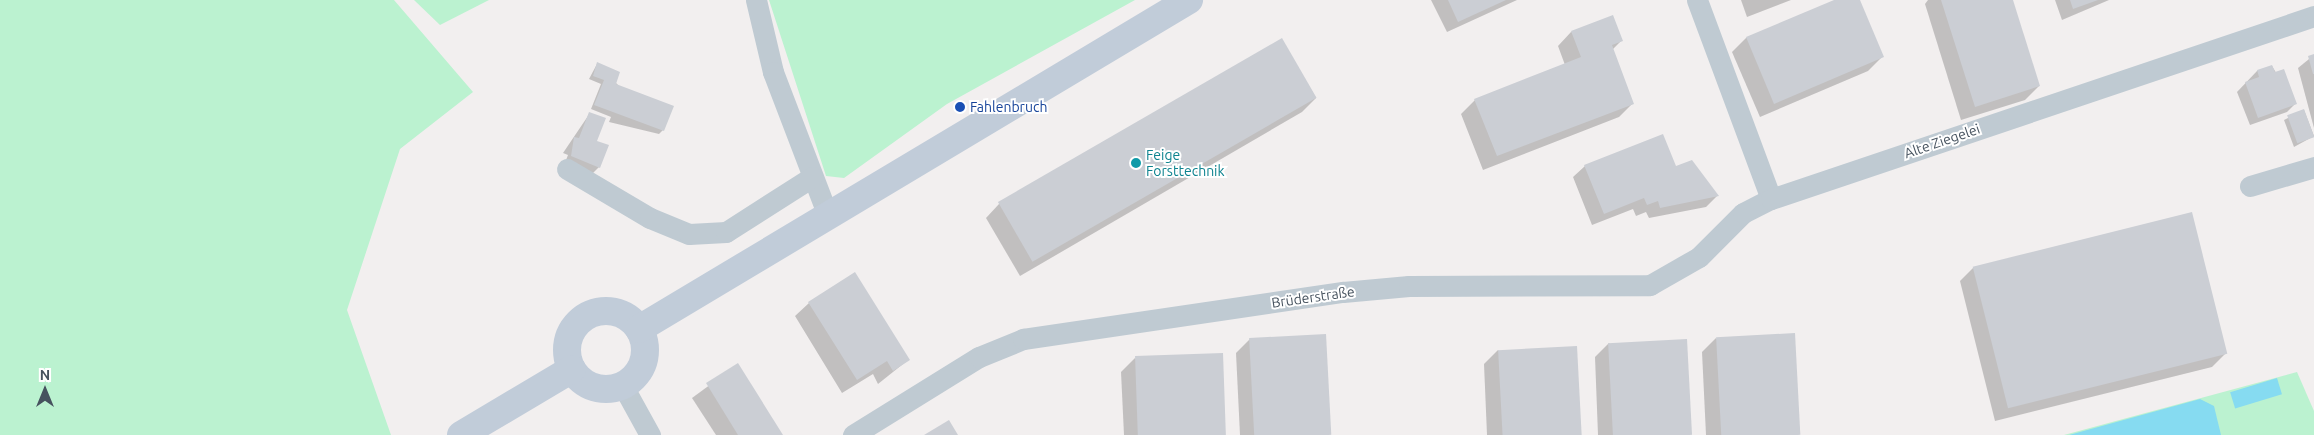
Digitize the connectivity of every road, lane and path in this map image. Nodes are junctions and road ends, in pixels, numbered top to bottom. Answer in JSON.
{"nodes":[{"id":1,"x":756,"y":0,"type":"edge"},
{"id":2,"x":1189,"y":0,"type":"edge"},
{"id":3,"x":1697,"y":0,"type":"edge"},
{"id":4,"x":2314,"y":16,"type":"edge"},
{"id":5,"x":2314,"y":167,"type":"edge"},
{"id":6,"x":567,"y":169,"type":"dead end"},
{"id":7,"x":812,"y":177,"type":"junction"},
{"id":8,"x":2250,"y":186,"type":"dead end"},
{"id":9,"x":1771,"y":200,"type":"junction"},
{"id":10,"x":828,"y":216,"type":"junction"},
{"id":11,"x":639,"y":329,"type":"junction"},
{"id":12,"x":572,"y":369,"type":"junction"},
{"id":13,"x":623,"y":386,"type":"junction"},
{"id":14,"x":461,"y":435,"type":"edge"},
{"id":15,"x":650,"y":435,"type":"edge"},
{"id":16,"x":853,"y":435,"type":"edge"}],
"edges":[{"from":1,"to":7,"type":"street"},
{"from":2,"to":10,"type":"main road"},
{"from":3,"to":9,"type":"street"},
{"from":4,"to":9,"type":"street","name":"Alte Ziegelei"},
{"from":5,"to":8,"type":"street"},
{"from":6,"to":7,"type":"street"},
{"from":7,"to":10,"type":"street"},
{"from":9,"to":16,"type":"street","name":"Brüderstraße"},
{"from":10,"to":11,"type":"main road"},
{"from":11,"to":12,"type":"main road"},
{"from":11,"to":13,"type":"main road"},
{"from":12,"to":13,"type":"main road"},
{"from":12,"to":14,"type":"main road"},
{"from":13,"to":15,"type":"street"}]}
